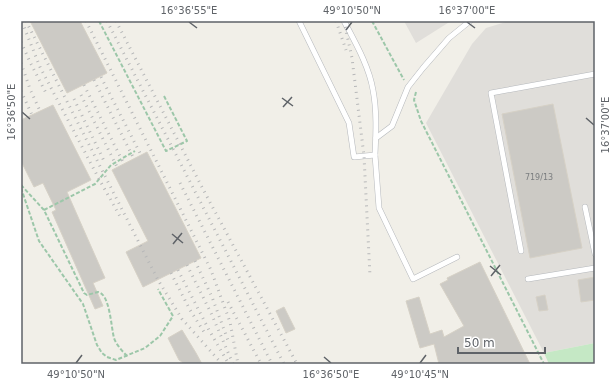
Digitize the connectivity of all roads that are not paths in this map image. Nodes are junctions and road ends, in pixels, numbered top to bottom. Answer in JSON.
{"nodes":[{"id":1,"x":299,"y":21,"type":"edge"},
{"id":2,"x":344,"y":21,"type":"edge"},
{"id":3,"x":470,"y":21,"type":"edge"},
{"id":4,"x":595,"y":74,"type":"edge"},
{"id":5,"x":376,"y":138,"type":"junction"},
{"id":6,"x":375,"y":155,"type":"junction"},
{"id":7,"x":585,"y":207,"type":"dead end"},
{"id":8,"x":521,"y":252,"type":"dead end"},
{"id":9,"x":595,"y":254,"type":"edge"},
{"id":10,"x":457,"y":257,"type":"dead end"},
{"id":11,"x":595,"y":268,"type":"edge"},
{"id":12,"x":528,"y":279,"type":"dead end"}],
"edges":[{"from":1,"to":6,"type":"lane"},
{"from":2,"to":5,"type":"lane"},
{"from":3,"to":5,"type":"lane"},
{"from":4,"to":8,"type":"lane"},
{"from":5,"to":6,"type":"lane"},
{"from":6,"to":10,"type":"lane"},
{"from":7,"to":9,"type":"lane"},
{"from":11,"to":12,"type":"lane"}]}
